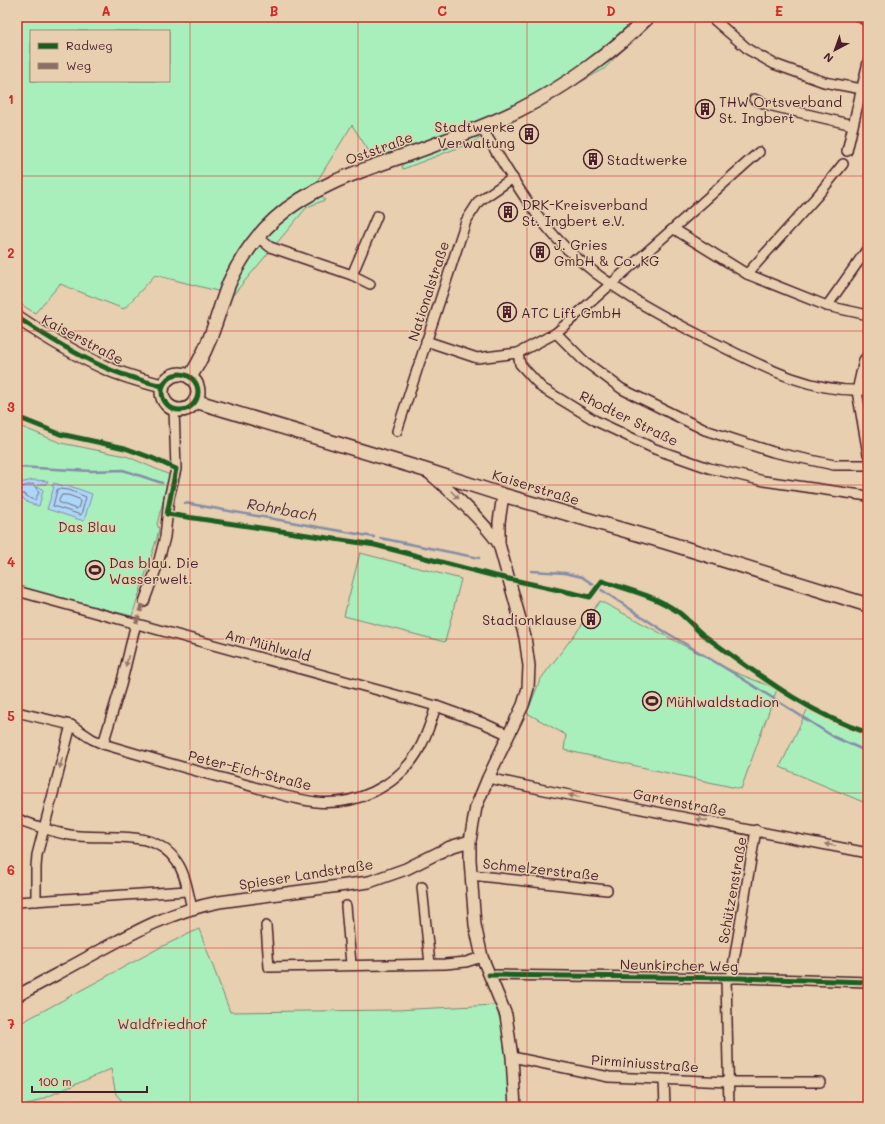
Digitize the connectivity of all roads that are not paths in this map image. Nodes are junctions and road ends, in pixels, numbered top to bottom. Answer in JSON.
{"nodes":[{"id":1,"x":648,"y":17,"type":"edge"},
{"id":2,"x":711,"y":17,"type":"edge"},
{"id":3,"x":860,"y":17,"type":"edge"},
{"id":4,"x":868,"y":22,"type":"edge"},
{"id":5,"x":868,"y":62,"type":"edge"},
{"id":6,"x":862,"y":89,"type":"junction"},
{"id":7,"x":754,"y":99,"type":"dead end"},
{"id":8,"x":853,"y":125,"type":"junction"},
{"id":9,"x":481,"y":127,"type":"junction"},
{"id":10,"x":847,"y":151,"type":"dead end"},
{"id":11,"x":759,"y":152,"type":"dead end"},
{"id":12,"x":843,"y":164,"type":"dead end"},
{"id":13,"x":513,"y":178,"type":"junction"},
{"id":14,"x":377,"y":216,"type":"dead end"},
{"id":15,"x":674,"y":229,"type":"junction"},
{"id":16,"x":258,"y":237,"type":"junction"},
{"id":17,"x":868,"y":248,"type":"edge"},
{"id":18,"x":747,"y":274,"type":"junction"},
{"id":19,"x":352,"y":275,"type":"junction"},
{"id":20,"x":370,"y":284,"type":"dead end"},
{"id":21,"x":610,"y":284,"type":"junction"},
{"id":22,"x":827,"y":306,"type":"junction"},
{"id":23,"x":868,"y":315,"type":"edge"},
{"id":24,"x":17,"y":317,"type":"edge"},
{"id":25,"x":556,"y":333,"type":"junction"},
{"id":26,"x":426,"y":341,"type":"junction"},
{"id":27,"x":518,"y":353,"type":"junction"},
{"id":28,"x":868,"y":355,"type":"edge"},
{"id":29,"x":190,"y":376,"type":"junction"},
{"id":30,"x":162,"y":386,"type":"junction"},
{"id":31,"x":868,"y":390,"type":"edge"},
{"id":32,"x":857,"y":391,"type":"junction"},
{"id":33,"x":195,"y":401,"type":"junction"},
{"id":34,"x":174,"y":409,"type":"junction"},
{"id":35,"x":398,"y":431,"type":"dead end"},
{"id":36,"x":868,"y":454,"type":"edge"},
{"id":37,"x":868,"y":465,"type":"edge"},
{"id":38,"x":425,"y":470,"type":"junction"},
{"id":39,"x":503,"y":495,"type":"junction"},
{"id":40,"x":868,"y":496,"type":"edge"},
{"id":41,"x":501,"y":548,"type":"junction"},
{"id":42,"x":17,"y":591,"type":"edge"},
{"id":43,"x":144,"y":602,"type":"dead end"},
{"id":44,"x":868,"y":605,"type":"edge"},
{"id":45,"x":136,"y":623,"type":"junction"},
{"id":46,"x":436,"y":706,"type":"junction"},
{"id":47,"x":17,"y":712,"type":"edge"},
{"id":48,"x":71,"y":725,"type":"junction"},
{"id":49,"x":509,"y":735,"type":"junction"},
{"id":50,"x":103,"y":744,"type":"junction"},
{"id":51,"x":488,"y":778,"type":"junction"},
{"id":52,"x":17,"y":819,"type":"edge"},
{"id":53,"x":44,"y":829,"type":"junction"},
{"id":54,"x":756,"y":830,"type":"junction"},
{"id":55,"x":470,"y":840,"type":"junction"},
{"id":56,"x":868,"y":853,"type":"edge"},
{"id":57,"x":471,"y":875,"type":"junction"},
{"id":58,"x":422,"y":887,"type":"dead end"},
{"id":59,"x":607,"y":890,"type":"dead end"},
{"id":60,"x":187,"y":891,"type":"junction"},
{"id":61,"x":36,"y":901,"type":"junction"},
{"id":62,"x":17,"y":902,"type":"edge"},
{"id":63,"x":346,"y":906,"type":"dead end"},
{"id":64,"x":192,"y":908,"type":"junction"},
{"id":65,"x":266,"y":926,"type":"dead end"},
{"id":66,"x":482,"y":957,"type":"junction"},
{"id":67,"x":351,"y":964,"type":"junction"},
{"id":68,"x":430,"y":964,"type":"junction"},
{"id":69,"x":489,"y":975,"type":"junction"},
{"id":70,"x":729,"y":978,"type":"junction"},
{"id":71,"x":868,"y":982,"type":"edge"},
{"id":72,"x":17,"y":996,"type":"edge"},
{"id":73,"x":512,"y":1057,"type":"junction"},
{"id":74,"x":664,"y":1079,"type":"junction"},
{"id":75,"x":729,"y":1082,"type":"junction"},
{"id":76,"x":820,"y":1082,"type":"dead end"},
{"id":77,"x":515,"y":1107,"type":"edge"},
{"id":78,"x":665,"y":1107,"type":"edge"},
{"id":79,"x":729,"y":1107,"type":"edge"}],
"edges":[{"from":1,"to":9,"type":"main road","name":"Oststraße"},
{"from":2,"to":6,"type":"street"},
{"from":3,"to":4,"type":"street"},
{"from":5,"to":6,"type":"street"},
{"from":6,"to":8,"type":"street"},
{"from":7,"to":8,"type":"street"},
{"from":8,"to":10,"type":"street"},
{"from":9,"to":13,"type":"street"},
{"from":9,"to":16,"type":"main road","name":"Oststraße"},
{"from":11,"to":15,"type":"street"},
{"from":12,"to":18,"type":"street"},
{"from":13,"to":21,"type":"street"},
{"from":13,"to":26,"type":"street","name":"Nationalstraße"},
{"from":14,"to":19,"type":"street"},
{"from":15,"to":18,"type":"street"},
{"from":15,"to":21,"type":"street"},
{"from":16,"to":19,"type":"street"},
{"from":16,"to":29,"type":"main road","name":"Oststraße"},
{"from":17,"to":22,"type":"street"},
{"from":18,"to":22,"type":"street"},
{"from":19,"to":20,"type":"street"},
{"from":21,"to":25,"type":"street"},
{"from":21,"to":32,"type":"street"},
{"from":22,"to":23,"type":"street"},
{"from":24,"to":30,"type":"main road","name":"Kaiserstraße"},
{"from":25,"to":27,"type":"street"},
{"from":25,"to":37,"type":"street"},
{"from":26,"to":27,"type":"street"},
{"from":26,"to":35,"type":"street","name":"Nationalstraße"},
{"from":27,"to":40,"type":"street","name":"Rhodter Straße"},
{"from":28,"to":32,"type":"street"},
{"from":29,"to":30,"type":"main road"},
{"from":29,"to":33,"type":"main road"},
{"from":30,"to":34,"type":"main road"},
{"from":31,"to":32,"type":"street"},
{"from":32,"to":36,"type":"street"},
{"from":33,"to":34,"type":"main road"},
{"from":33,"to":38,"type":"main road","name":"Kaiserstraße"},
{"from":34,"to":43,"type":"street"},
{"from":38,"to":39,"type":"main road","name":"Kaiserstraße"},
{"from":38,"to":41,"type":"street","one_way":true},
{"from":39,"to":41,"type":"street"},
{"from":39,"to":44,"type":"main road","name":"Kaiserstraße"},
{"from":41,"to":49,"type":"street"},
{"from":42,"to":45,"type":"street","name":"Am Mühlwald"},
{"from":45,"to":46,"type":"street","name":"Am Mühlwald"},
{"from":45,"to":50,"type":"street","one_way":true},
{"from":46,"to":49,"type":"street","name":"Am Mühlwald"},
{"from":46,"to":50,"type":"street","name":"Peter-Eich-Straße"},
{"from":47,"to":48,"type":"street","name":"Peter-Eich-Straße"},
{"from":48,"to":50,"type":"street","name":"Peter-Eich-Straße"},
{"from":48,"to":53,"type":"street","one_way":true},
{"from":49,"to":51,"type":"street"},
{"from":54,"to":51,"type":"street","name":"Gartenstraße","one_way":true},
{"from":51,"to":55,"type":"street"},
{"from":52,"to":53,"type":"street"},
{"from":53,"to":60,"type":"street"},
{"from":53,"to":61,"type":"street"},
{"from":56,"to":54,"type":"street","name":"Gartenstraße","one_way":true},
{"from":54,"to":70,"type":"street","name":"Schützenstraße"},
{"from":55,"to":57,"type":"street"},
{"from":55,"to":64,"type":"street","name":"Spieser Landstraße"},
{"from":57,"to":59,"type":"street","name":"Schmelzerstraße"},
{"from":57,"to":66,"type":"street"},
{"from":58,"to":68,"type":"street"},
{"from":60,"to":61,"type":"street"},
{"from":60,"to":64,"type":"street"},
{"from":61,"to":62,"type":"street"},
{"from":63,"to":67,"type":"street"},
{"from":64,"to":72,"type":"street","name":"Spieser Landstraße"},
{"from":65,"to":67,"type":"street"},
{"from":66,"to":68,"type":"street"},
{"from":66,"to":69,"type":"street"},
{"from":67,"to":68,"type":"street"},
{"from":69,"to":70,"type":"street","name":"Neunkircher Weg"},
{"from":69,"to":73,"type":"street"},
{"from":70,"to":71,"type":"street","name":"Neunkircher Weg"},
{"from":70,"to":75,"type":"street","name":"Schützenstraße"},
{"from":73,"to":74,"type":"street","name":"Pirminiusstraße"},
{"from":73,"to":77,"type":"street"},
{"from":74,"to":75,"type":"street","name":"Pirminiusstraße"},
{"from":74,"to":78,"type":"street"},
{"from":75,"to":76,"type":"street","name":"Pirminiusstraße"},
{"from":75,"to":79,"type":"street","name":"Schützenstraße"}]}
